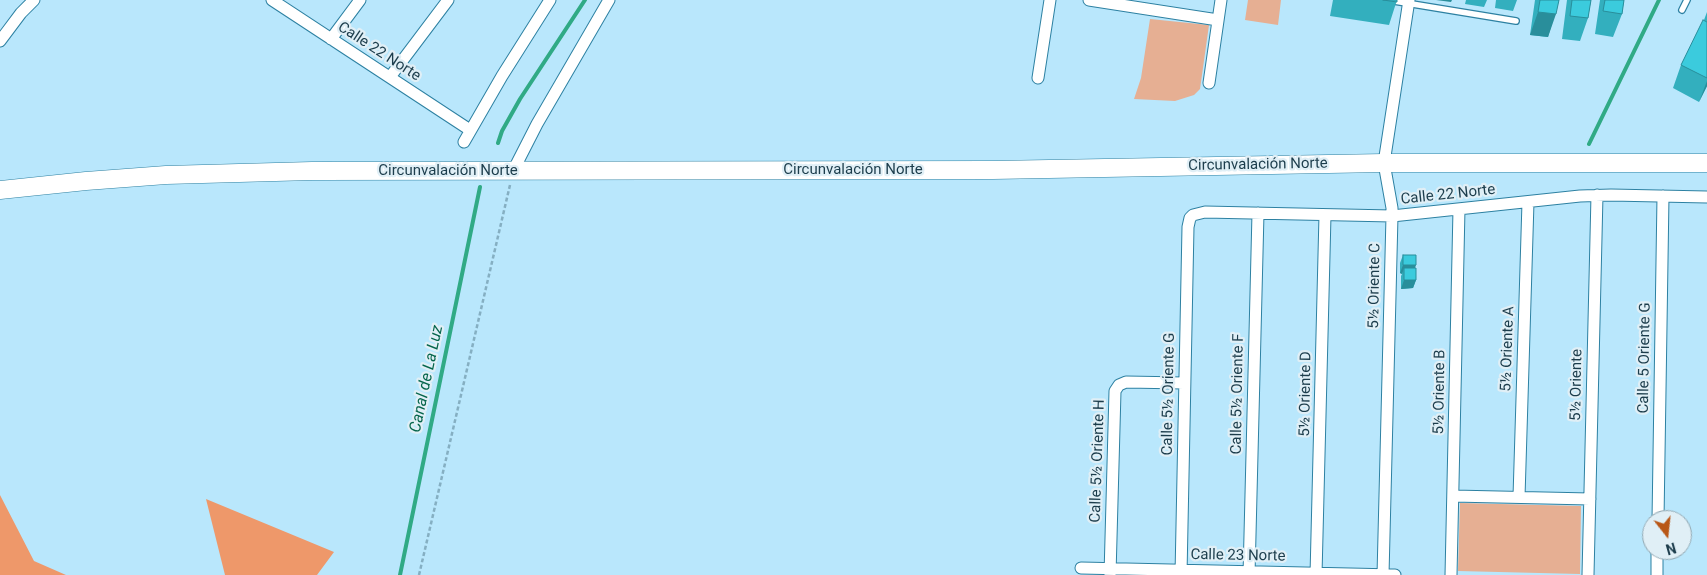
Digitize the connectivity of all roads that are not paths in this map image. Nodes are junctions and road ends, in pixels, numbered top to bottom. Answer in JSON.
{"nodes":[{"id":1,"x":34,"y":0,"type":"edge"},
{"id":2,"x":272,"y":0,"type":"edge"},
{"id":3,"x":360,"y":0,"type":"edge"},
{"id":4,"x":448,"y":0,"type":"edge"},
{"id":5,"x":550,"y":0,"type":"edge"},
{"id":6,"x":609,"y":0,"type":"edge"},
{"id":7,"x":1050,"y":0,"type":"edge"},
{"id":8,"x":1089,"y":0,"type":"edge"},
{"id":9,"x":1221,"y":0,"type":"edge"},
{"id":10,"x":1388,"y":0,"type":"edge"},
{"id":11,"x":1686,"y":0,"type":"edge"},
{"id":12,"x":1408,"y":2,"type":"edge"},
{"id":13,"x":1682,"y":10,"type":"dead end"},
{"id":14,"x":1218,"y":20,"type":"junction"},
{"id":15,"x":1516,"y":21,"type":"dead end"},
{"id":16,"x":331,"y":38,"type":"junction"},
{"id":17,"x":0,"y":41,"type":"edge"},
{"id":18,"x":390,"y":77,"type":"junction"},
{"id":19,"x":1038,"y":78,"type":"dead end"},
{"id":20,"x":1209,"y":83,"type":"dead end"},
{"id":21,"x":470,"y":130,"type":"junction"},
{"id":22,"x":464,"y":142,"type":"dead end"},
{"id":23,"x":1384,"y":163,"type":"junction"},
{"id":24,"x":1707,"y":163,"type":"edge"},
{"id":25,"x":513,"y":171,"type":"junction"},
{"id":26,"x":0,"y":190,"type":"edge"},
{"id":27,"x":1597,"y":195,"type":"junction"},
{"id":28,"x":1663,"y":196,"type":"junction"},
{"id":29,"x":1707,"y":197,"type":"edge"},
{"id":30,"x":1528,"y":202,"type":"junction"},
{"id":31,"x":1459,"y":210,"type":"junction"},
{"id":32,"x":1258,"y":213,"type":"junction"},
{"id":33,"x":1194,"y":215,"type":"joint"},
{"id":34,"x":1325,"y":215,"type":"junction"},
{"id":35,"x":1392,"y":216,"type":"junction"},
{"id":36,"x":1184,"y":383,"type":"junction"},
{"id":37,"x":1453,"y":496,"type":"junction"},
{"id":38,"x":1519,"y":497,"type":"junction"},
{"id":39,"x":1590,"y":499,"type":"junction"},
{"id":40,"x":1658,"y":510,"type":"edge"},
{"id":41,"x":1657,"y":560,"type":"edge"},
{"id":42,"x":1081,"y":568,"type":"dead end"},
{"id":43,"x":1110,"y":572,"type":"edge"},
{"id":44,"x":1181,"y":572,"type":"edge"},
{"id":45,"x":1249,"y":573,"type":"edge"},
{"id":46,"x":1316,"y":574,"type":"edge"},
{"id":47,"x":1383,"y":575,"type":"edge"},
{"id":48,"x":1395,"y":575,"type":"edge"},
{"id":49,"x":1451,"y":575,"type":"edge"},
{"id":50,"x":1588,"y":575,"type":"edge"},
{"id":51,"x":1657,"y":575,"type":"edge"}],
"edges":[{"from":1,"to":17,"type":"street"},
{"from":2,"to":16,"type":"street","name":"Calle 22 Norte"},
{"from":3,"to":16,"type":"street"},
{"from":4,"to":18,"type":"street"},
{"from":5,"to":21,"type":"street"},
{"from":6,"to":25,"type":"street"},
{"from":7,"to":19,"type":"street"},
{"from":8,"to":14,"type":"street"},
{"from":9,"to":14,"type":"street"},
{"from":10,"to":12,"type":"lane"},
{"from":11,"to":13,"type":"lane"},
{"from":12,"to":15,"type":"lane"},
{"from":12,"to":23,"type":"street","name":"5½ Oriente C"},
{"from":14,"to":20,"type":"street"},
{"from":16,"to":18,"type":"street","name":"Calle 22 Norte"},
{"from":18,"to":21,"type":"street","name":"Calle 22 Norte"},
{"from":21,"to":22,"type":"street"},
{"from":23,"to":24,"type":"main road","name":"Circunvalación Norte"},
{"from":23,"to":25,"type":"main road","name":"Circunvalación Norte"},
{"from":23,"to":35,"type":"street","name":"5½ Oriente C"},
{"from":25,"to":26,"type":"main road","name":"Circunvalación Norte"},
{"from":27,"to":28,"type":"street","name":"Calle 22 Norte"},
{"from":27,"to":30,"type":"street","name":"Calle 22 Norte"},
{"from":27,"to":39,"type":"street","name":"5½ Oriente"},
{"from":28,"to":29,"type":"street","name":"Calle 22 Norte"},
{"from":28,"to":40,"type":"street","name":"Calle 5 Oriente G"},
{"from":30,"to":31,"type":"street","name":"Calle 22 Norte"},
{"from":30,"to":38,"type":"street","name":"5½ Oriente A"},
{"from":31,"to":35,"type":"street","name":"Calle 22 Norte"},
{"from":31,"to":37,"type":"street","name":"5½ Oriente B"},
{"from":32,"to":33,"type":"street","name":"Calle 22 Norte"},
{"from":32,"to":34,"type":"street","name":"Calle 22 Norte"},
{"from":32,"to":45,"type":"street","name":"Calle 5½ Oriente F"},
{"from":33,"to":36,"type":"street","name":"Calle 5½ Oriente G"},
{"from":34,"to":35,"type":"street","name":"Calle 22 Norte"},
{"from":34,"to":46,"type":"street","name":"5½ Oriente D"},
{"from":35,"to":47,"type":"street","name":"5½ Oriente C"},
{"from":36,"to":43,"type":"street","name":"Calle 5½ Oriente H"},
{"from":36,"to":44,"type":"street","name":"Calle 5½ Oriente G"},
{"from":37,"to":38,"type":"street"},
{"from":37,"to":49,"type":"street","name":"5½ Oriente B"},
{"from":38,"to":39,"type":"street"},
{"from":39,"to":50,"type":"street","name":"5½ Oriente"},
{"from":41,"to":51,"type":"street"},
{"from":42,"to":43,"type":"street","name":"Calle 23 Norte"},
{"from":43,"to":44,"type":"street","name":"Calle 23 Norte"},
{"from":44,"to":45,"type":"street","name":"Calle 23 Norte"},
{"from":45,"to":46,"type":"street","name":"Calle 23 Norte"},
{"from":46,"to":47,"type":"street","name":"Calle 23 Norte"},
{"from":47,"to":48,"type":"street","name":"Calle 23 Norte"}]}
